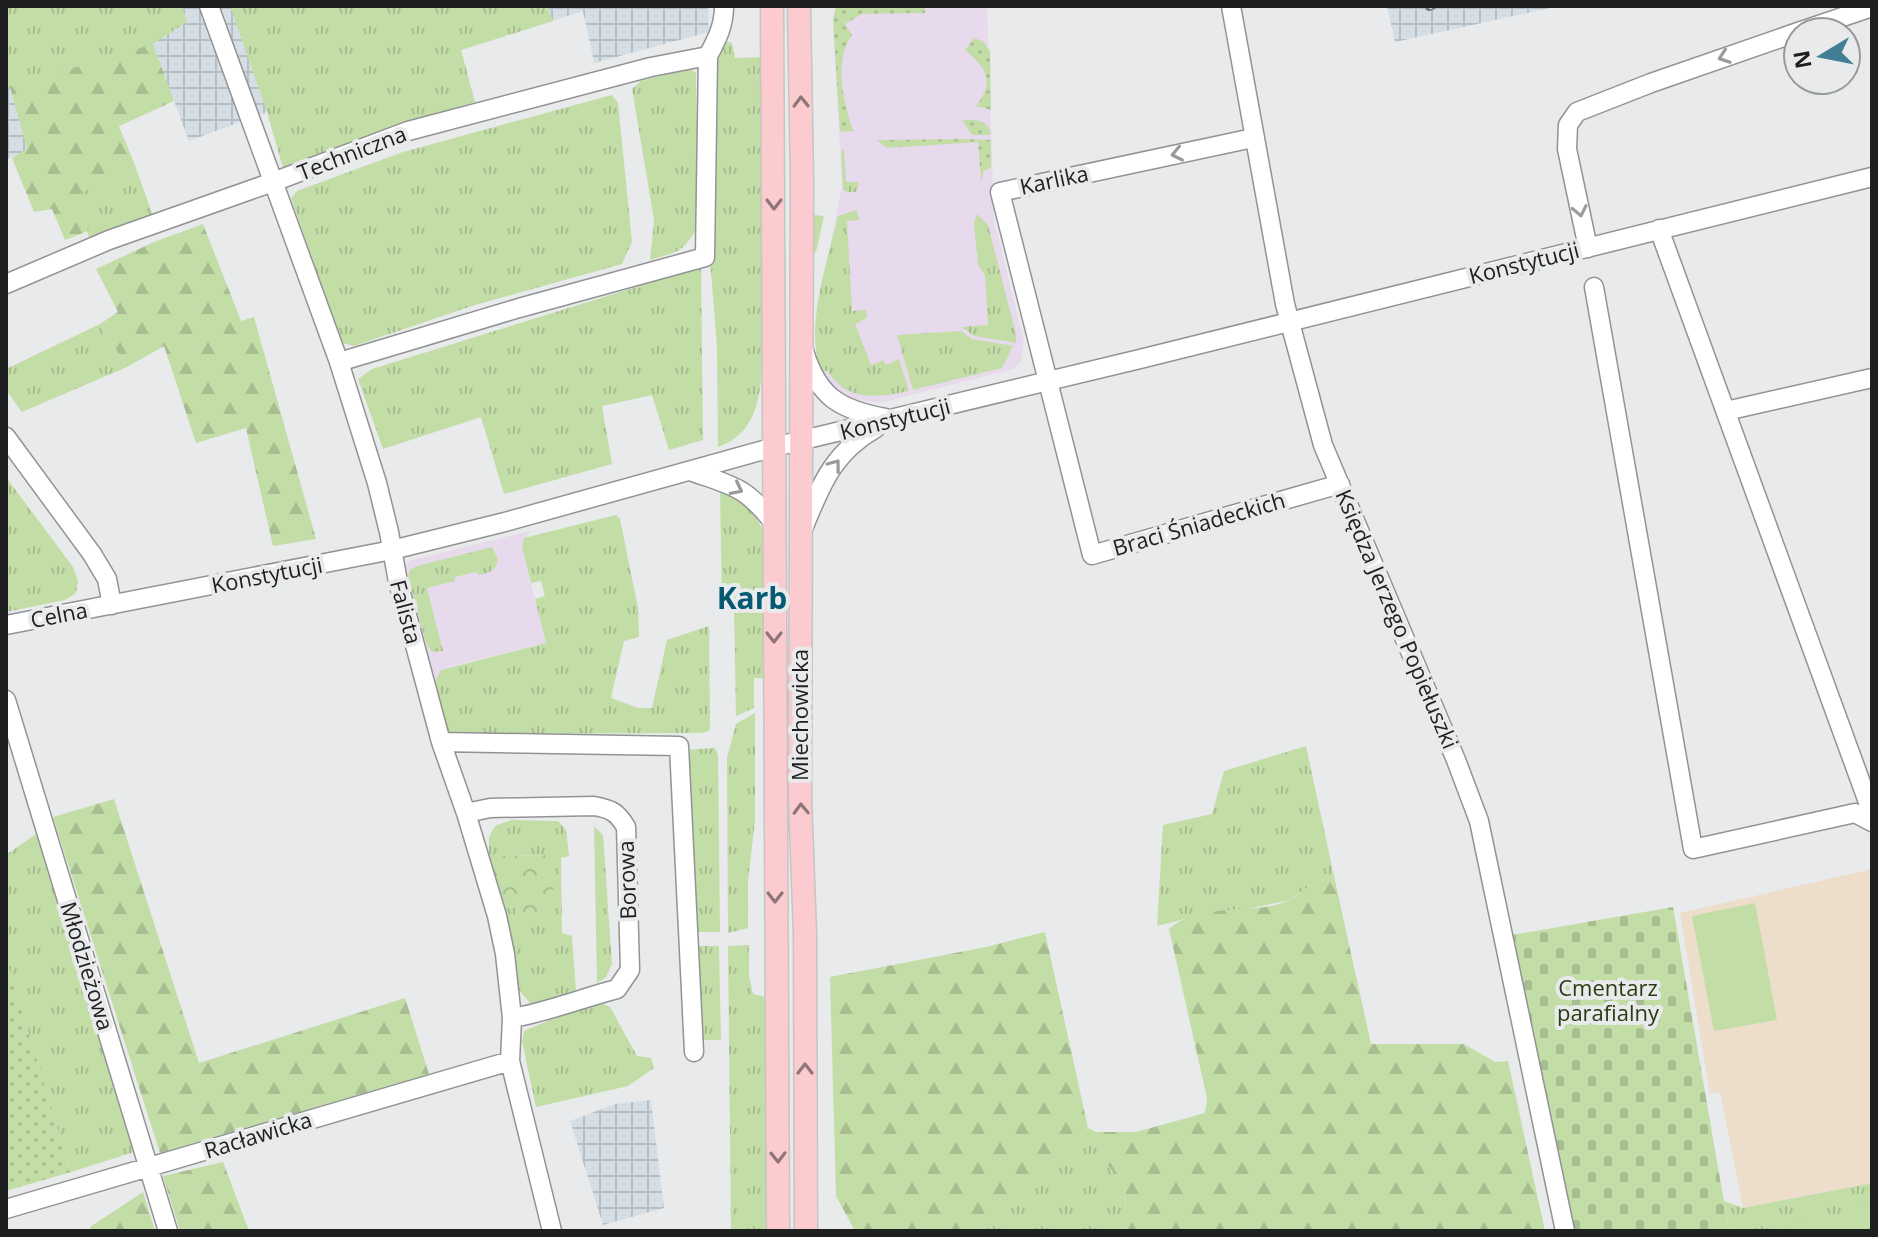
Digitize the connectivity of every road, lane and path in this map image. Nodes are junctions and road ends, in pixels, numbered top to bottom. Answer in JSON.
{"nodes":[{"id":1,"x":209,"y":6,"type":"edge"},
{"id":2,"x":724,"y":6,"type":"edge"},
{"id":3,"x":799,"y":6,"type":"edge"},
{"id":4,"x":1231,"y":6,"type":"edge"},
{"id":5,"x":1872,"y":7,"type":"edge"},
{"id":6,"x":773,"y":15,"type":"edge"},
{"id":7,"x":1845,"y":16,"type":"edge"},
{"id":8,"x":1782,"y":38,"type":"edge"},
{"id":9,"x":708,"y":56,"type":"junction"},
{"id":10,"x":1253,"y":138,"type":"junction"},
{"id":11,"x":1872,"y":177,"type":"edge"},
{"id":12,"x":273,"y":182,"type":"junction"},
{"id":13,"x":1659,"y":229,"type":"junction"},
{"id":14,"x":1588,"y":248,"type":"junction"},
{"id":15,"x":6,"y":284,"type":"edge"},
{"id":16,"x":1594,"y":287,"type":"dead end"},
{"id":17,"x":1289,"y":321,"type":"junction"},
{"id":18,"x":802,"y":336,"type":"junction"},
{"id":19,"x":339,"y":362,"type":"junction"},
{"id":20,"x":1872,"y":378,"type":"edge"},
{"id":21,"x":1047,"y":381,"type":"junction"},
{"id":22,"x":1726,"y":411,"type":"junction"},
{"id":23,"x":893,"y":419,"type":"junction"},
{"id":24,"x":6,"y":437,"type":"edge"},
{"id":25,"x":802,"y":441,"type":"junction"},
{"id":26,"x":774,"y":447,"type":"junction"},
{"id":27,"x":690,"y":471,"type":"junction"},
{"id":28,"x":1340,"y":484,"type":"junction"},
{"id":29,"x":774,"y":523,"type":"junction"},
{"id":30,"x":802,"y":531,"type":"junction"},
{"id":31,"x":392,"y":550,"type":"junction"},
{"id":32,"x":112,"y":605,"type":"junction"},
{"id":33,"x":6,"y":625,"type":"edge"},
{"id":34,"x":6,"y":700,"type":"edge"},
{"id":35,"x":441,"y":742,"type":"junction"},
{"id":36,"x":466,"y":813,"type":"junction"},
{"id":37,"x":1872,"y":813,"type":"edge"},
{"id":38,"x":1872,"y":822,"type":"edge"},
{"id":39,"x":512,"y":1018,"type":"junction"},
{"id":40,"x":694,"y":1052,"type":"dead end"},
{"id":41,"x":510,"y":1061,"type":"junction"},
{"id":42,"x":150,"y":1168,"type":"junction"},
{"id":43,"x":6,"y":1209,"type":"edge"},
{"id":44,"x":168,"y":1231,"type":"edge"},
{"id":45,"x":552,"y":1231,"type":"edge"},
{"id":46,"x":778,"y":1231,"type":"edge"},
{"id":47,"x":806,"y":1231,"type":"edge"},
{"id":48,"x":1565,"y":1231,"type":"edge"}],
"edges":[{"from":1,"to":12,"type":"street","name":"Falista"},
{"from":2,"to":9,"type":"street"},
{"from":18,"to":3,"type":"main road","name":"Miechowicka","one_way":true},
{"from":4,"to":10,"type":"street","name":"Księdza Jerzego Popiełuszki"},
{"from":5,"to":7,"type":"street"},
{"from":6,"to":26,"type":"main road","name":"Miechowicka","one_way":true},
{"from":8,"to":14,"type":"street","one_way":true},
{"from":9,"to":12,"type":"street","name":"Techniczna"},
{"from":9,"to":19,"type":"street"},
{"from":10,"to":17,"type":"street","name":"Księdza Jerzego Popiełuszki"},
{"from":10,"to":21,"type":"street","name":"Karlika","one_way":true},
{"from":11,"to":13,"type":"street","name":"Konstytucji"},
{"from":12,"to":15,"type":"street","name":"Techniczna"},
{"from":12,"to":19,"type":"street","name":"Falista"},
{"from":13,"to":14,"type":"street","name":"Konstytucji"},
{"from":13,"to":22,"type":"street"},
{"from":14,"to":17,"type":"street","name":"Konstytucji"},
{"from":16,"to":38,"type":"street"},
{"from":17,"to":21,"type":"street","name":"Konstytucji"},
{"from":17,"to":28,"type":"street","name":"Księdza Jerzego Popiełuszki"},
{"from":18,"to":23,"type":"street"},
{"from":18,"to":25,"type":"main road","name":"Miechowicka"},
{"from":19,"to":31,"type":"street","name":"Falista"},
{"from":20,"to":22,"type":"street"},
{"from":21,"to":23,"type":"street","name":"Konstytucji"},
{"from":21,"to":28,"type":"street","name":"Braci Śniadeckich"},
{"from":22,"to":37,"type":"street"},
{"from":23,"to":25,"type":"street","name":"Konstytucji"},
{"from":30,"to":23,"type":"street","one_way":true},
{"from":24,"to":32,"type":"street"},
{"from":25,"to":26,"type":"street","name":"Konstytucji"},
{"from":25,"to":30,"type":"main road","name":"Miechowicka"},
{"from":26,"to":27,"type":"street","name":"Konstytucji"},
{"from":26,"to":29,"type":"main road","name":"Miechowicka"},
{"from":27,"to":29,"type":"street","one_way":true},
{"from":27,"to":31,"type":"street","name":"Konstytucji"},
{"from":28,"to":48,"type":"street","name":"Księdza Jerzego Popiełuszki"},
{"from":29,"to":46,"type":"main road","name":"Miechowicka","one_way":true},
{"from":47,"to":30,"type":"main road","name":"Miechowicka","one_way":true},
{"from":31,"to":32,"type":"street","name":"Konstytucji"},
{"from":31,"to":35,"type":"street","name":"Falista"},
{"from":32,"to":33,"type":"street","name":"Celna"},
{"from":34,"to":42,"type":"street","name":"Młodzieżowa"},
{"from":35,"to":36,"type":"street","name":"Falista"},
{"from":35,"to":40,"type":"street"},
{"from":36,"to":39,"type":"street","name":"Falista"},
{"from":36,"to":39,"type":"street","name":"Borowa"},
{"from":39,"to":41,"type":"street","name":"Falista"},
{"from":41,"to":42,"type":"street","name":"Racławicka"},
{"from":41,"to":45,"type":"street","name":"Falista"},
{"from":42,"to":43,"type":"street","name":"Racławicka"},
{"from":42,"to":44,"type":"street","name":"Młodzieżowa"}]}
